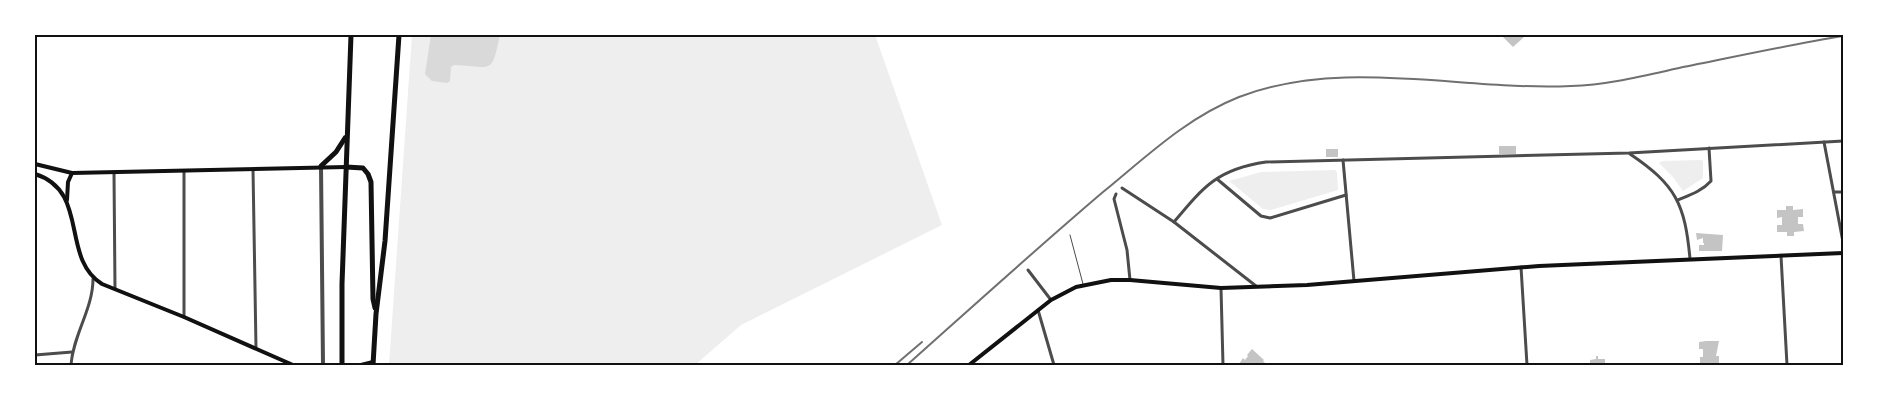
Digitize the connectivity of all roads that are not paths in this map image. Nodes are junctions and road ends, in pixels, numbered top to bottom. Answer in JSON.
{"nodes":[{"id":1,"x":352,"y":35,"type":"edge"},
{"id":2,"x":400,"y":35,"type":"edge"},
{"id":3,"x":347,"y":135,"type":"junction"},
{"id":4,"x":1843,"y":141,"type":"edge"},
{"id":5,"x":1824,"y":142,"type":"junction"},
{"id":6,"x":1709,"y":148,"type":"junction"},
{"id":7,"x":1629,"y":153,"type":"junction"},
{"id":8,"x":1343,"y":160,"type":"junction"},
{"id":9,"x":35,"y":164,"type":"edge"},
{"id":10,"x":321,"y":166,"type":"junction"},
{"id":11,"x":346,"y":167,"type":"junction"},
{"id":12,"x":253,"y":169,"type":"junction"},
{"id":13,"x":184,"y":172,"type":"junction"},
{"id":14,"x":72,"y":173,"type":"junction"},
{"id":15,"x":114,"y":173,"type":"junction"},
{"id":16,"x":35,"y":174,"type":"edge"},
{"id":17,"x":1217,"y":179,"type":"junction"},
{"id":18,"x":1122,"y":188,"type":"dead end"},
{"id":19,"x":1834,"y":192,"type":"junction"},
{"id":20,"x":1843,"y":192,"type":"edge"},
{"id":21,"x":1116,"y":194,"type":"dead end"},
{"id":22,"x":1346,"y":195,"type":"junction"},
{"id":23,"x":67,"y":200,"type":"junction"},
{"id":24,"x":1678,"y":200,"type":"junction"},
{"id":25,"x":1174,"y":222,"type":"junction"},
{"id":26,"x":1070,"y":235,"type":"dead end"},
{"id":27,"x":1843,"y":242,"type":"edge"},
{"id":28,"x":1843,"y":253,"type":"edge"},
{"id":29,"x":1781,"y":256,"type":"junction"},
{"id":30,"x":1690,"y":259,"type":"junction"},
{"id":31,"x":1521,"y":267,"type":"junction"},
{"id":32,"x":1028,"y":270,"type":"dead end"},
{"id":33,"x":93,"y":279,"type":"junction"},
{"id":34,"x":1130,"y":280,"type":"junction"},
{"id":35,"x":1354,"y":281,"type":"junction"},
{"id":36,"x":102,"y":284,"type":"junction"},
{"id":37,"x":1083,"y":285,"type":"junction"},
{"id":38,"x":1256,"y":286,"type":"junction"},
{"id":39,"x":1221,"y":288,"type":"junction"},
{"id":40,"x":115,"y":289,"type":"junction"},
{"id":41,"x":93,"y":290,"type":"junction"},
{"id":42,"x":1051,"y":300,"type":"junction"},
{"id":43,"x":1038,"y":309,"type":"junction"},
{"id":44,"x":376,"y":314,"type":"junction"},
{"id":45,"x":184,"y":318,"type":"junction"},
{"id":46,"x":256,"y":348,"type":"junction"},
{"id":47,"x":72,"y":352,"type":"junction"},
{"id":48,"x":35,"y":355,"type":"edge"},
{"id":49,"x":373,"y":364,"type":"edge"},
{"id":50,"x":71,"y":365,"type":"edge"},
{"id":51,"x":293,"y":365,"type":"edge"},
{"id":52,"x":323,"y":365,"type":"edge"},
{"id":53,"x":342,"y":365,"type":"edge"},
{"id":54,"x":361,"y":365,"type":"edge"},
{"id":55,"x":969,"y":365,"type":"edge"},
{"id":56,"x":1054,"y":365,"type":"edge"},
{"id":57,"x":1223,"y":365,"type":"edge"},
{"id":58,"x":1527,"y":365,"type":"edge"},
{"id":59,"x":1787,"y":365,"type":"edge"}],
"edges":[{"from":1,"to":3,"type":"highway"},
{"from":2,"to":44,"type":"highway"},
{"from":3,"to":10,"type":"highway"},
{"from":3,"to":11,"type":"highway"},
{"from":4,"to":5,"type":"street"},
{"from":5,"to":6,"type":"street"},
{"from":5,"to":19,"type":"street"},
{"from":6,"to":7,"type":"street"},
{"from":6,"to":24,"type":"street"},
{"from":7,"to":8,"type":"street"},
{"from":7,"to":24,"type":"street"},
{"from":8,"to":17,"type":"street"},
{"from":8,"to":22,"type":"street"},
{"from":9,"to":14,"type":"main road"},
{"from":10,"to":11,"type":"main road"},
{"from":10,"to":12,"type":"main road"},
{"from":10,"to":52,"type":"street"},
{"from":11,"to":44,"type":"highway"},
{"from":11,"to":53,"type":"highway"},
{"from":12,"to":13,"type":"main road"},
{"from":12,"to":46,"type":"street"},
{"from":13,"to":15,"type":"main road"},
{"from":13,"to":45,"type":"street"},
{"from":14,"to":15,"type":"main road"},
{"from":14,"to":23,"type":"main road"},
{"from":15,"to":40,"type":"street"},
{"from":16,"to":23,"type":"main road"},
{"from":17,"to":22,"type":"street"},
{"from":17,"to":25,"type":"street"},
{"from":18,"to":25,"type":"street"},
{"from":19,"to":20,"type":"street"},
{"from":19,"to":27,"type":"street"},
{"from":21,"to":34,"type":"street"},
{"from":22,"to":35,"type":"street"},
{"from":23,"to":33,"type":"main road"},
{"from":24,"to":30,"type":"street"},
{"from":25,"to":38,"type":"street"},
{"from":26,"to":37,"type":"lane"},
{"from":28,"to":29,"type":"main road"},
{"from":29,"to":30,"type":"main road"},
{"from":29,"to":59,"type":"street"},
{"from":30,"to":31,"type":"main road"},
{"from":31,"to":35,"type":"main road"},
{"from":31,"to":58,"type":"street"},
{"from":32,"to":42,"type":"street"},
{"from":33,"to":36,"type":"main road"},
{"from":33,"to":41,"type":"street"},
{"from":34,"to":37,"type":"main road"},
{"from":34,"to":39,"type":"main road"},
{"from":35,"to":38,"type":"main road"},
{"from":36,"to":40,"type":"main road"},
{"from":36,"to":41,"type":"street"},
{"from":37,"to":42,"type":"main road"},
{"from":38,"to":39,"type":"main road"},
{"from":39,"to":57,"type":"street"},
{"from":40,"to":45,"type":"main road"},
{"from":41,"to":47,"type":"street"},
{"from":42,"to":43,"type":"main road"},
{"from":43,"to":55,"type":"main road"},
{"from":43,"to":56,"type":"street"},
{"from":44,"to":49,"type":"highway"},
{"from":45,"to":46,"type":"main road"},
{"from":46,"to":51,"type":"main road"},
{"from":47,"to":48,"type":"street"},
{"from":47,"to":50,"type":"street"},
{"from":49,"to":54,"type":"main road"}]}
